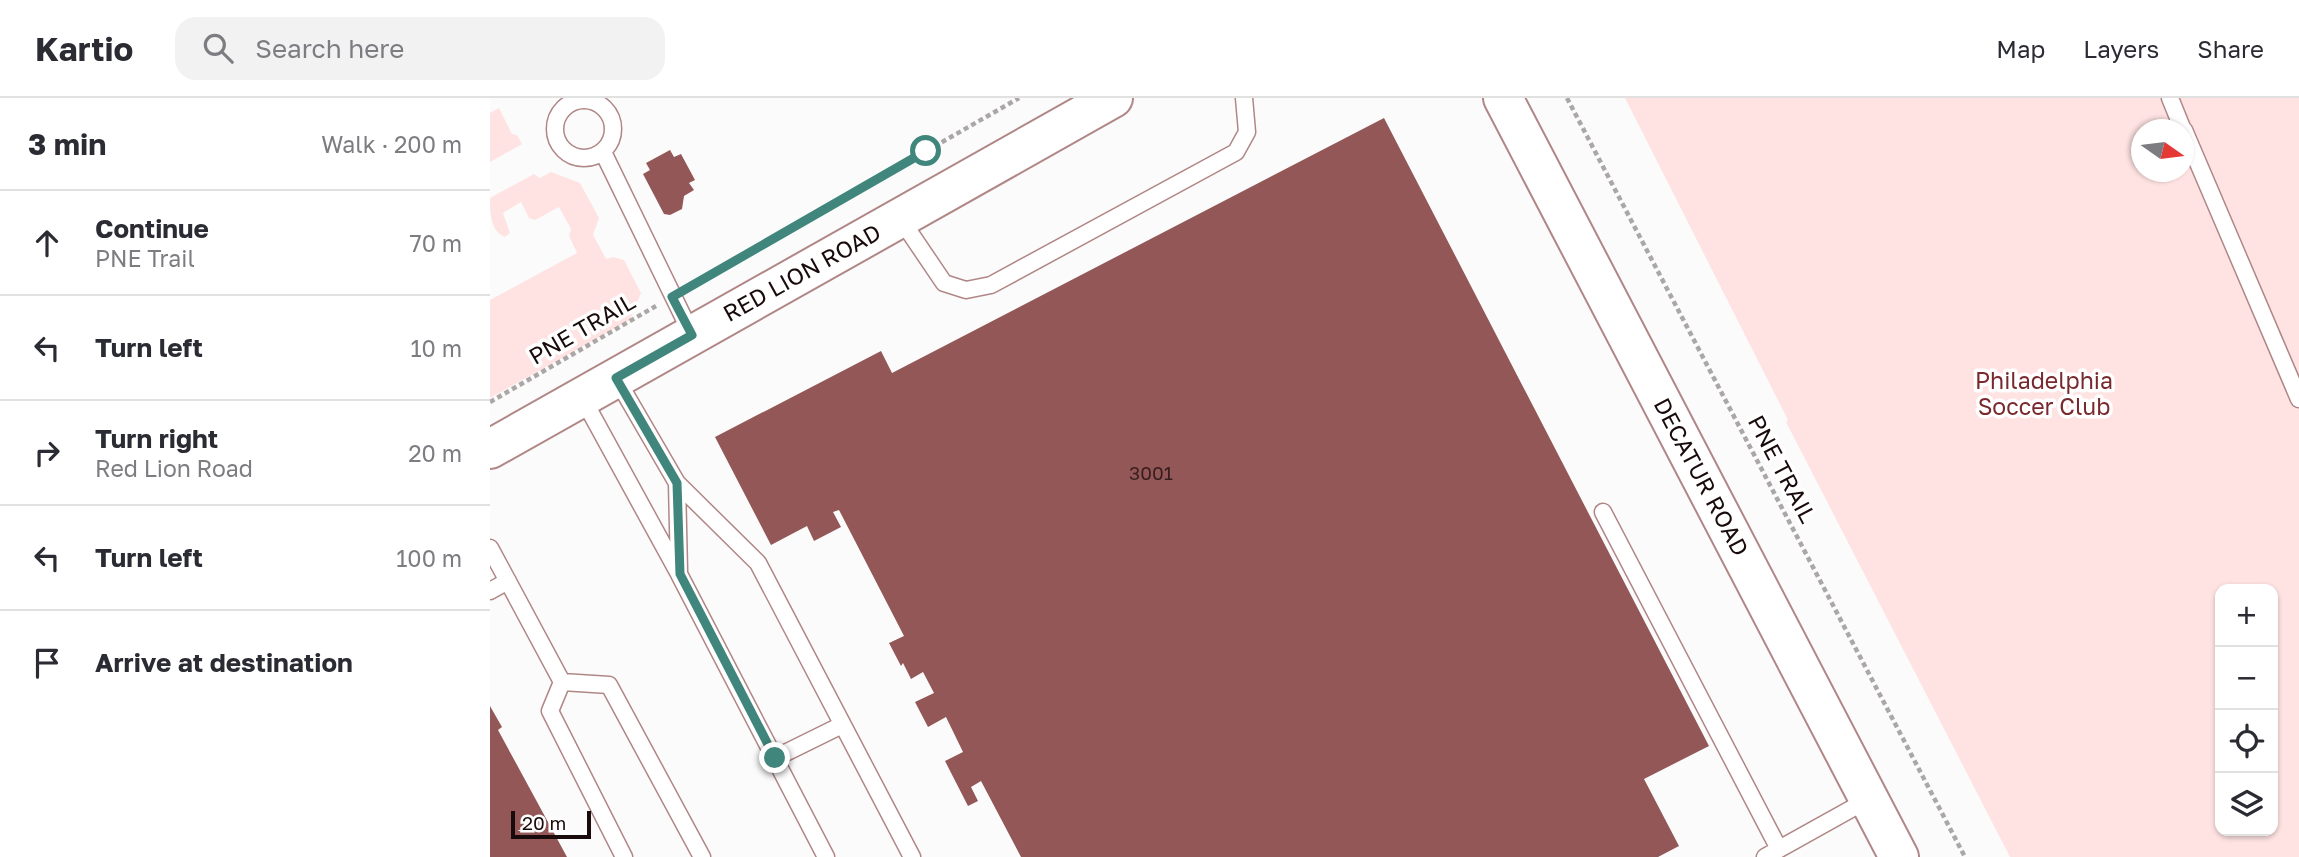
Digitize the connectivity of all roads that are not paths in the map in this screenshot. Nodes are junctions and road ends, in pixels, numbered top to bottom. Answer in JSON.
{"nodes":[{"id":1,"x":1113,"y":98,"type":"edge"},
{"id":2,"x":1244,"y":98,"type":"edge"},
{"id":3,"x":1503,"y":98,"type":"edge"},
{"id":4,"x":2170,"y":98,"type":"edge"},
{"id":5,"x":568,"y":100,"type":"edge"},
{"id":6,"x":2179,"y":119,"type":"edge"},
{"id":7,"x":603,"y":152,"type":"junction"},
{"id":8,"x":2194,"y":156,"type":"edge"},
{"id":9,"x":900,"y":218,"type":"junction"},
{"id":10,"x":692,"y":335,"type":"junction"},
{"id":11,"x":616,"y":378,"type":"junction"},
{"id":12,"x":582,"y":397,"type":"junction"},
{"id":13,"x":2299,"y":399,"type":"edge"},
{"id":14,"x":490,"y":449,"type":"edge"},
{"id":15,"x":677,"y":483,"type":"junction"},
{"id":16,"x":1603,"y":512,"type":"dead end"},
{"id":17,"x":490,"y":548,"type":"edge"},
{"id":18,"x":680,"y":574,"type":"junction"},
{"id":19,"x":508,"y":581,"type":"junction"},
{"id":20,"x":490,"y":591,"type":"edge"},
{"id":21,"x":562,"y":682,"type":"junction"},
{"id":22,"x":842,"y":725,"type":"junction"},
{"id":23,"x":775,"y":758,"type":"junction"},
{"id":24,"x":1869,"y":799,"type":"junction"},
{"id":25,"x":1772,"y":853,"type":"edge"},
{"id":26,"x":624,"y":857,"type":"edge"},
{"id":27,"x":702,"y":857,"type":"edge"},
{"id":28,"x":826,"y":857,"type":"edge"},
{"id":29,"x":912,"y":857,"type":"edge"},
{"id":30,"x":1899,"y":857,"type":"edge"}],
"edges":[{"from":1,"to":9,"type":"street","name":"RED LION ROAD"},
{"from":2,"to":9,"type":"lane"},
{"from":3,"to":24,"type":"street","name":"DECATUR ROAD"},
{"from":4,"to":6,"type":"lane"},
{"from":5,"to":7,"type":"lane"},
{"from":5,"to":7,"type":"lane"},
{"from":7,"to":10,"type":"lane"},
{"from":8,"to":13,"type":"lane"},
{"from":9,"to":10,"type":"street","name":"RED LION ROAD"},
{"from":10,"to":11,"type":"street","name":"RED LION ROAD"},
{"from":11,"to":12,"type":"street","name":"RED LION ROAD"},
{"from":11,"to":15,"type":"lane"},
{"from":12,"to":14,"type":"street","name":"RED LION ROAD"},
{"from":12,"to":18,"type":"lane"},
{"from":15,"to":18,"type":"lane"},
{"from":15,"to":22,"type":"lane"},
{"from":16,"to":25,"type":"lane"},
{"from":17,"to":19,"type":"lane"},
{"from":18,"to":23,"type":"lane"},
{"from":19,"to":20,"type":"lane"},
{"from":19,"to":21,"type":"lane"},
{"from":21,"to":26,"type":"lane"},
{"from":21,"to":27,"type":"lane"},
{"from":22,"to":23,"type":"lane"},
{"from":22,"to":29,"type":"lane"},
{"from":23,"to":28,"type":"lane"},
{"from":24,"to":25,"type":"lane"},
{"from":24,"to":30,"type":"street","name":"DECATUR ROAD"}]}
